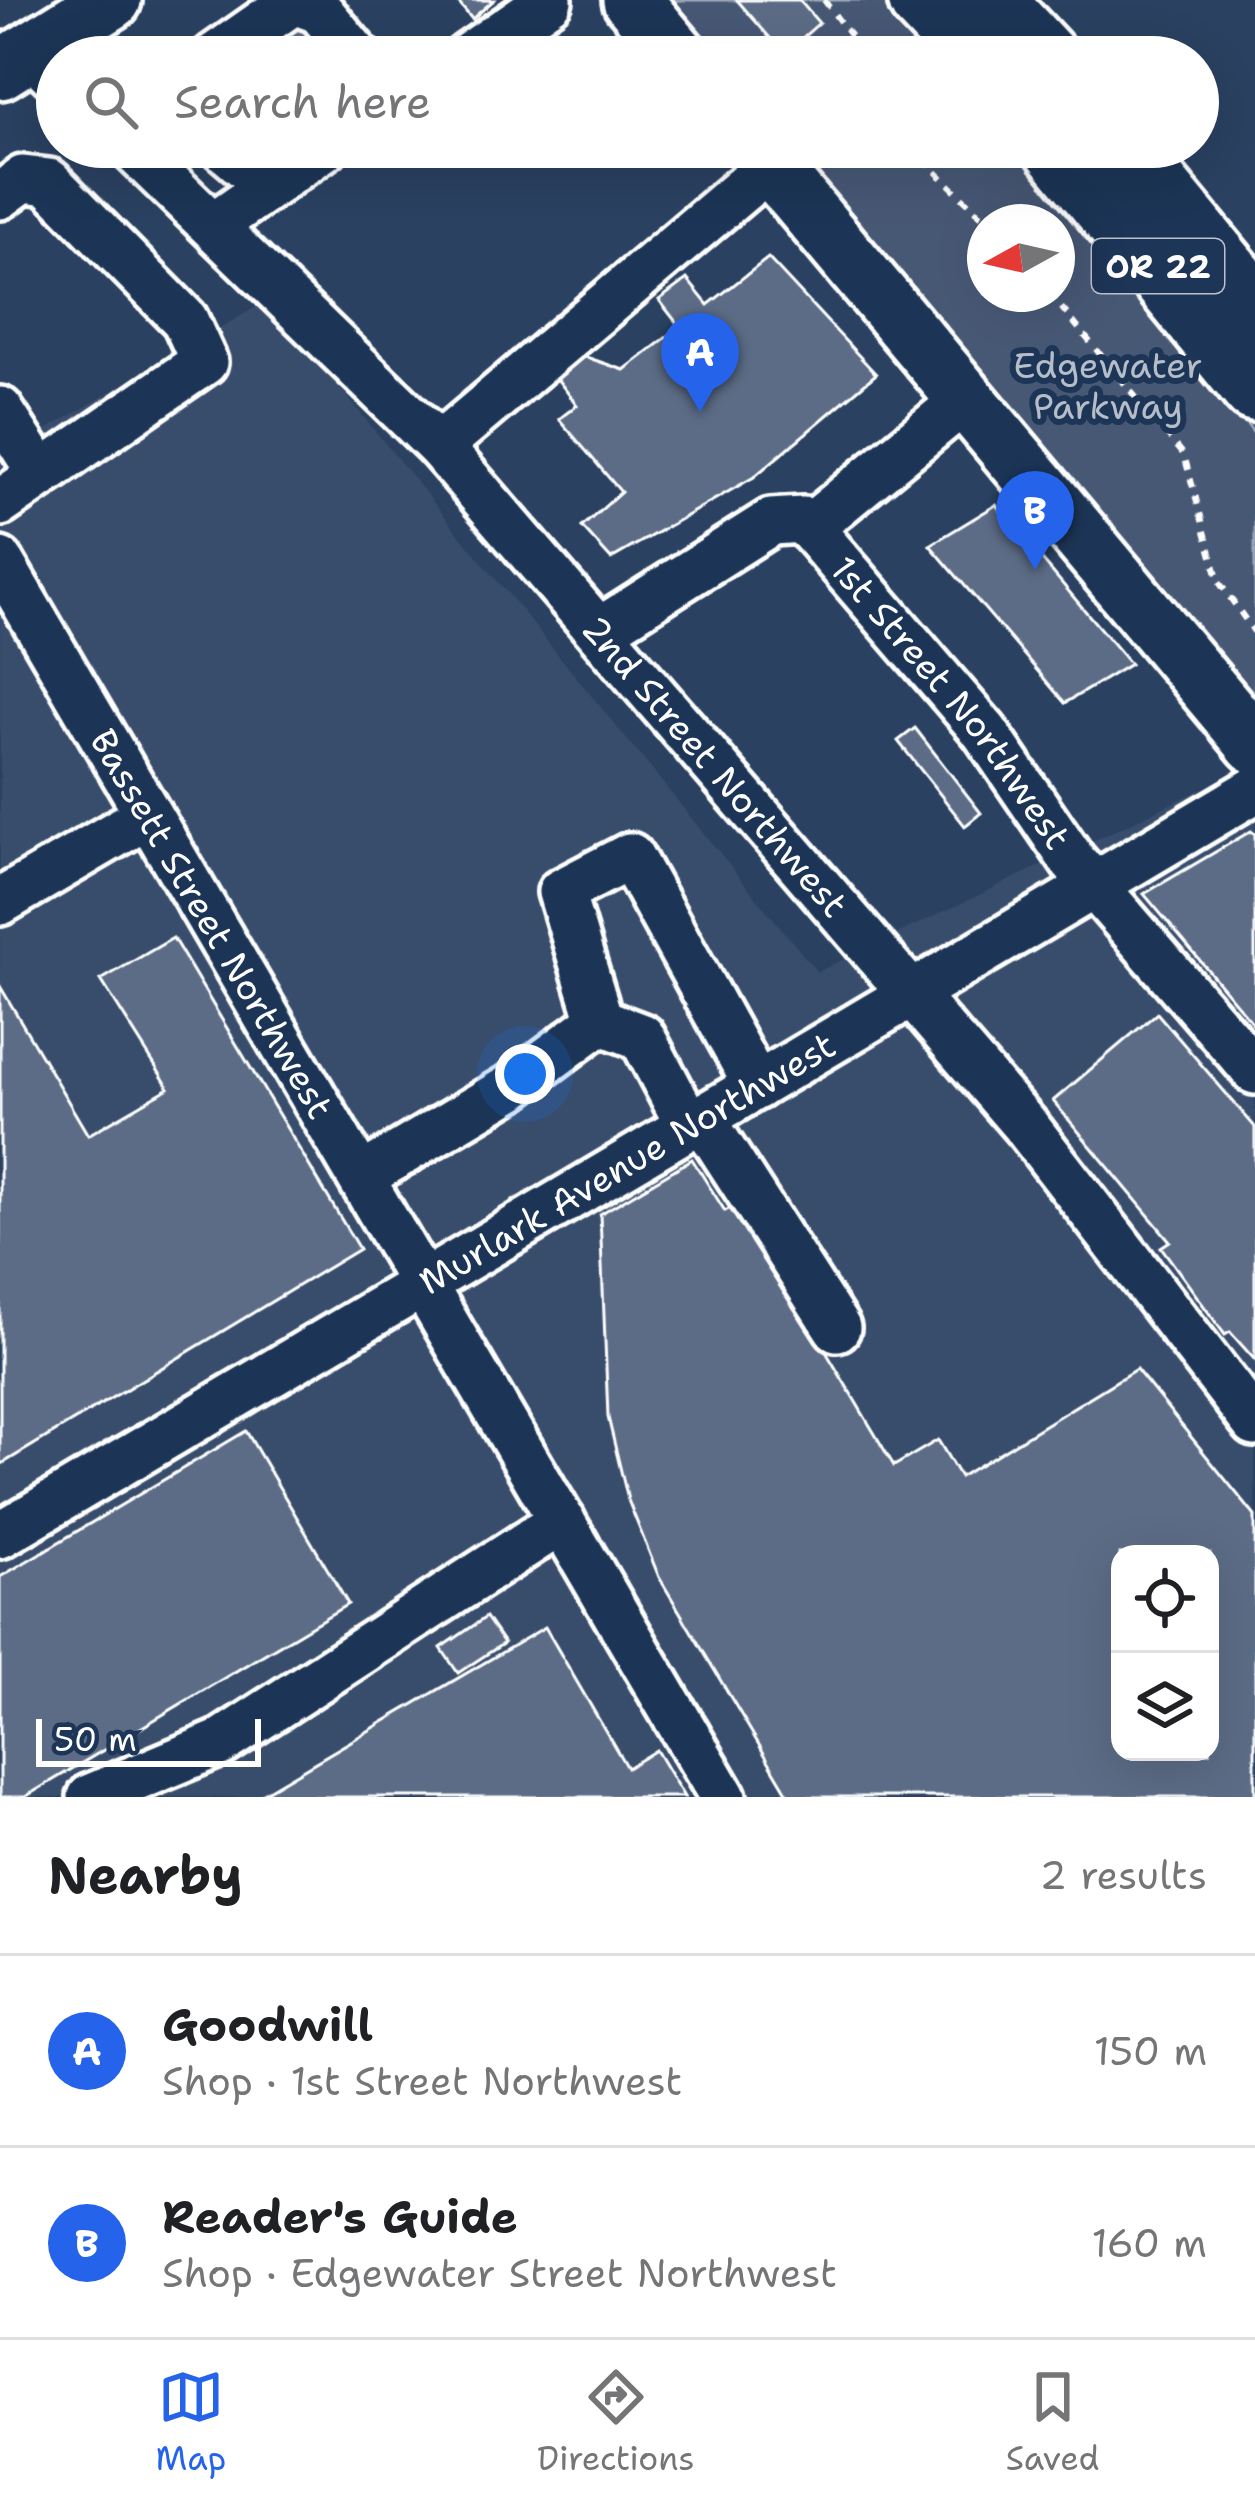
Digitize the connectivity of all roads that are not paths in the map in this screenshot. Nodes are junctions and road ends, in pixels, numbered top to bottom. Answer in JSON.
{"nodes":[{"id":1,"x":112,"y":0,"type":"edge"},
{"id":2,"x":549,"y":0,"type":"edge"},
{"id":3,"x":632,"y":0,"type":"edge"},
{"id":4,"x":922,"y":0,"type":"edge"},
{"id":5,"x":990,"y":0,"type":"edge"},
{"id":6,"x":1052,"y":0,"type":"edge"},
{"id":7,"x":67,"y":36,"type":"edge"},
{"id":8,"x":244,"y":36,"type":"edge"},
{"id":9,"x":341,"y":36,"type":"edge"},
{"id":10,"x":497,"y":36,"type":"edge"},
{"id":11,"x":662,"y":36,"type":"edge"},
{"id":12,"x":956,"y":36,"type":"edge"},
{"id":13,"x":1023,"y":36,"type":"edge"},
{"id":14,"x":1079,"y":36,"type":"edge"},
{"id":15,"x":153,"y":168,"type":"edge"},
{"id":16,"x":248,"y":168,"type":"edge"},
{"id":17,"x":295,"y":168,"type":"edge"},
{"id":18,"x":750,"y":168,"type":"edge"},
{"id":19,"x":773,"y":168,"type":"edge"},
{"id":20,"x":1075,"y":168,"type":"edge"},
{"id":21,"x":1140,"y":168,"type":"edge"},
{"id":22,"x":1177,"y":168,"type":"edge"},
{"id":23,"x":269,"y":186,"type":"junction"},
{"id":24,"x":0,"y":196,"type":"edge"},
{"id":25,"x":214,"y":225,"type":"junction"},
{"id":26,"x":1255,"y":274,"type":"edge"},
{"id":27,"x":1255,"y":307,"type":"edge"},
{"id":28,"x":1255,"y":388,"type":"edge"},
{"id":29,"x":966,"y":399,"type":"junction"},
{"id":30,"x":0,"y":410,"type":"edge"},
{"id":31,"x":439,"y":446,"type":"junction"},
{"id":32,"x":41,"y":474,"type":"junction"},
{"id":33,"x":0,"y":503,"type":"edge"},
{"id":34,"x":806,"y":524,"type":"junction"},
{"id":35,"x":0,"y":561,"type":"edge"},
{"id":36,"x":599,"y":631,"type":"junction"},
{"id":37,"x":1255,"y":744,"type":"edge"},
{"id":38,"x":1255,"y":790,"type":"edge"},
{"id":39,"x":148,"y":814,"type":"junction"},
{"id":40,"x":1099,"y":886,"type":"junction"},
{"id":41,"x":0,"y":902,"type":"edge"},
{"id":42,"x":913,"y":993,"type":"junction"},
{"id":43,"x":601,"y":1021,"type":"junction"},
{"id":44,"x":1255,"y":1071,"type":"edge"},
{"id":45,"x":757,"y":1085,"type":"junction"},
{"id":46,"x":696,"y":1122,"type":"junction"},
{"id":47,"x":361,"y":1178,"type":"junction"},
{"id":48,"x":423,"y":1284,"type":"junction"},
{"id":49,"x":837,"y":1328,"type":"dead end"},
{"id":50,"x":1255,"y":1423,"type":"edge"},
{"id":51,"x":562,"y":1521,"type":"junction"},
{"id":52,"x":0,"y":1535,"type":"edge"},
{"id":53,"x":92,"y":1797,"type":"edge"},
{"id":54,"x":723,"y":1797,"type":"edge"}],
"edges":[{"from":1,"to":7,"type":"main road"},
{"from":2,"to":10,"type":"street"},
{"from":3,"to":11,"type":"main road"},
{"from":4,"to":12,"type":"highway"},
{"from":5,"to":13,"type":"highway"},
{"from":6,"to":14,"type":"highway"},
{"from":8,"to":9,"type":"street"},
{"from":15,"to":25,"type":"street","name":"2nd Street Northwest"},
{"from":16,"to":23,"type":"street"},
{"from":17,"to":23,"type":"street"},
{"from":18,"to":31,"type":"street"},
{"from":19,"to":29,"type":"main road"},
{"from":20,"to":28,"type":"highway","number":"OR 22"},
{"from":21,"to":27,"type":"highway","number":"OR 22"},
{"from":22,"to":26,"type":"highway","number":"OR 22"},
{"from":23,"to":25,"type":"street"},
{"from":24,"to":32,"type":"street"},
{"from":25,"to":31,"type":"street","name":"2nd Street Northwest"},
{"from":29,"to":34,"type":"street"},
{"from":29,"to":37,"type":"main road"},
{"from":30,"to":32,"type":"street"},
{"from":31,"to":36,"type":"street","name":"2nd Street Northwest"},
{"from":32,"to":33,"type":"street"},
{"from":34,"to":36,"type":"street"},
{"from":34,"to":40,"type":"street","name":"1st Street Northwest"},
{"from":35,"to":39,"type":"street","name":"Bassett Street Northwest"},
{"from":36,"to":42,"type":"street","name":"2nd Street Northwest"},
{"from":38,"to":40,"type":"street","name":"Murlark Avenue Northwest"},
{"from":39,"to":41,"type":"street"},
{"from":39,"to":47,"type":"street","name":"Bassett Street Northwest"},
{"from":40,"to":42,"type":"street","name":"Murlark Avenue Northwest"},
{"from":40,"to":44,"type":"street","name":"1st Street Northwest"},
{"from":42,"to":45,"type":"street","name":"Murlark Avenue Northwest"},
{"from":42,"to":50,"type":"street","name":"2nd Street Northwest"},
{"from":43,"to":45,"type":"street"},
{"from":43,"to":46,"type":"street"},
{"from":43,"to":47,"type":"street"},
{"from":45,"to":46,"type":"street","name":"Murlark Avenue Northwest"},
{"from":46,"to":48,"type":"street","name":"Murlark Avenue Northwest"},
{"from":46,"to":49,"type":"street"},
{"from":47,"to":48,"type":"street","name":"Bassett Street Northwest"},
{"from":48,"to":51,"type":"street","name":"Bassett Street Northwest"},
{"from":48,"to":52,"type":"street","name":"Murlark Avenue Northwest"},
{"from":51,"to":53,"type":"street"},
{"from":51,"to":54,"type":"street","name":"Bassett Street Northwest"}]}
